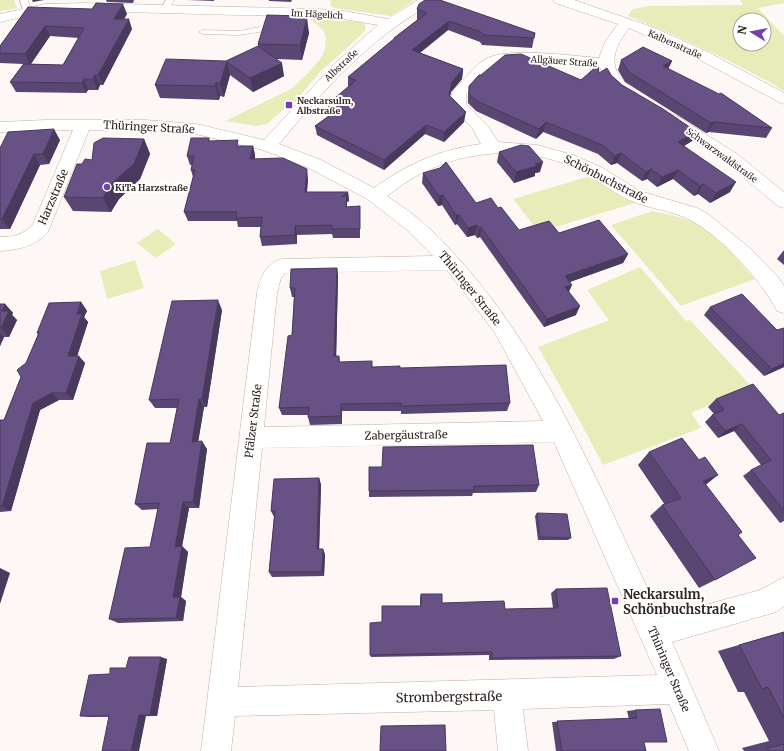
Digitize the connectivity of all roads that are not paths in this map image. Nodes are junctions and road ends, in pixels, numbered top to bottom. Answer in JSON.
{"nodes":[{"id":1,"x":428,"y":0,"type":"edge"},
{"id":2,"x":560,"y":0,"type":"edge"},
{"id":3,"x":88,"y":3,"type":"edge"},
{"id":4,"x":168,"y":4,"type":"edge"},
{"id":5,"x":25,"y":6,"type":"edge"},
{"id":6,"x":245,"y":6,"type":"edge"},
{"id":7,"x":280,"y":12,"type":"junction"},
{"id":8,"x":0,"y":18,"type":"edge"},
{"id":9,"x":626,"y":22,"type":"junction"},
{"id":10,"x":390,"y":23,"type":"junction"},
{"id":11,"x":203,"y":32,"type":"dead end"},
{"id":12,"x":606,"y":63,"type":"junction"},
{"id":13,"x":784,"y":99,"type":"edge"},
{"id":14,"x":643,"y":101,"type":"edge"},
{"id":15,"x":662,"y":112,"type":"edge"},
{"id":16,"x":83,"y":125,"type":"junction"},
{"id":17,"x":0,"y":127,"type":"edge"},
{"id":18,"x":268,"y":146,"type":"junction"},
{"id":19,"x":491,"y":148,"type":"junction"},
{"id":20,"x":375,"y":196,"type":"junction"},
{"id":21,"x":784,"y":202,"type":"edge"},
{"id":22,"x":0,"y":244,"type":"edge"},
{"id":23,"x":452,"y":263,"type":"junction"},
{"id":24,"x":784,"y":305,"type":"edge"},
{"id":25,"x":561,"y":431,"type":"junction"},
{"id":26,"x":251,"y":438,"type":"junction"},
{"id":27,"x":784,"y":591,"type":"edge"},
{"id":28,"x":654,"y":633,"type":"junction"},
{"id":29,"x":677,"y":690,"type":"junction"},
{"id":30,"x":506,"y":695,"type":"junction"},
{"id":31,"x":221,"y":702,"type":"junction"},
{"id":32,"x":216,"y":751,"type":"edge"},
{"id":33,"x":513,"y":751,"type":"edge"},
{"id":34,"x":704,"y":751,"type":"edge"}],
"edges":[{"from":1,"to":10,"type":"street","name":"Albstraße"},
{"from":2,"to":9,"type":"street","name":"Kalbenstraße"},
{"from":3,"to":4,"type":"street","name":"Im Hägelich"},
{"from":3,"to":5,"type":"street","name":"Im Hägelich"},
{"from":4,"to":6,"type":"street","name":"Im Hägelich"},
{"from":5,"to":8,"type":"street","name":"Im Hägelich"},
{"from":6,"to":7,"type":"street","name":"Im Hägelich"},
{"from":7,"to":10,"type":"street","name":"Im Hägelich"},
{"from":7,"to":11,"type":"lane"},
{"from":9,"to":12,"type":"street"},
{"from":9,"to":13,"type":"street","name":"Kalbenstraße"},
{"from":10,"to":18,"type":"street","name":"Albstraße"},
{"from":12,"to":14,"type":"street"},
{"from":12,"to":19,"type":"street","name":"Allgäuer Straße"},
{"from":15,"to":21,"type":"street","name":"Schwarzwaldstraße"},
{"from":16,"to":17,"type":"street","name":"Thüringer Straße"},
{"from":16,"to":18,"type":"street","name":"Thüringer Straße"},
{"from":16,"to":22,"type":"street","name":"Harzstraße"},
{"from":18,"to":20,"type":"street","name":"Thüringer Straße"},
{"from":19,"to":20,"type":"street","name":"Schönbuchstraße"},
{"from":19,"to":24,"type":"street","name":"Schönbuchstraße"},
{"from":20,"to":23,"type":"street","name":"Thüringer Straße"},
{"from":23,"to":25,"type":"street","name":"Thüringer Straße"},
{"from":23,"to":26,"type":"street","name":"Pfälzer Straße"},
{"from":25,"to":26,"type":"street","name":"Zabergäustraße"},
{"from":25,"to":28,"type":"street","name":"Thüringer Straße"},
{"from":26,"to":31,"type":"street","name":"Pfälzer Straße"},
{"from":27,"to":28,"type":"street"},
{"from":28,"to":29,"type":"street","name":"Thüringer Straße"},
{"from":29,"to":30,"type":"street","name":"Strombergstraße"},
{"from":29,"to":34,"type":"street","name":"Thüringer Straße"},
{"from":30,"to":31,"type":"street","name":"Strombergstraße"},
{"from":30,"to":33,"type":"street"},
{"from":31,"to":32,"type":"street","name":"Pfälzer Straße"}]}
